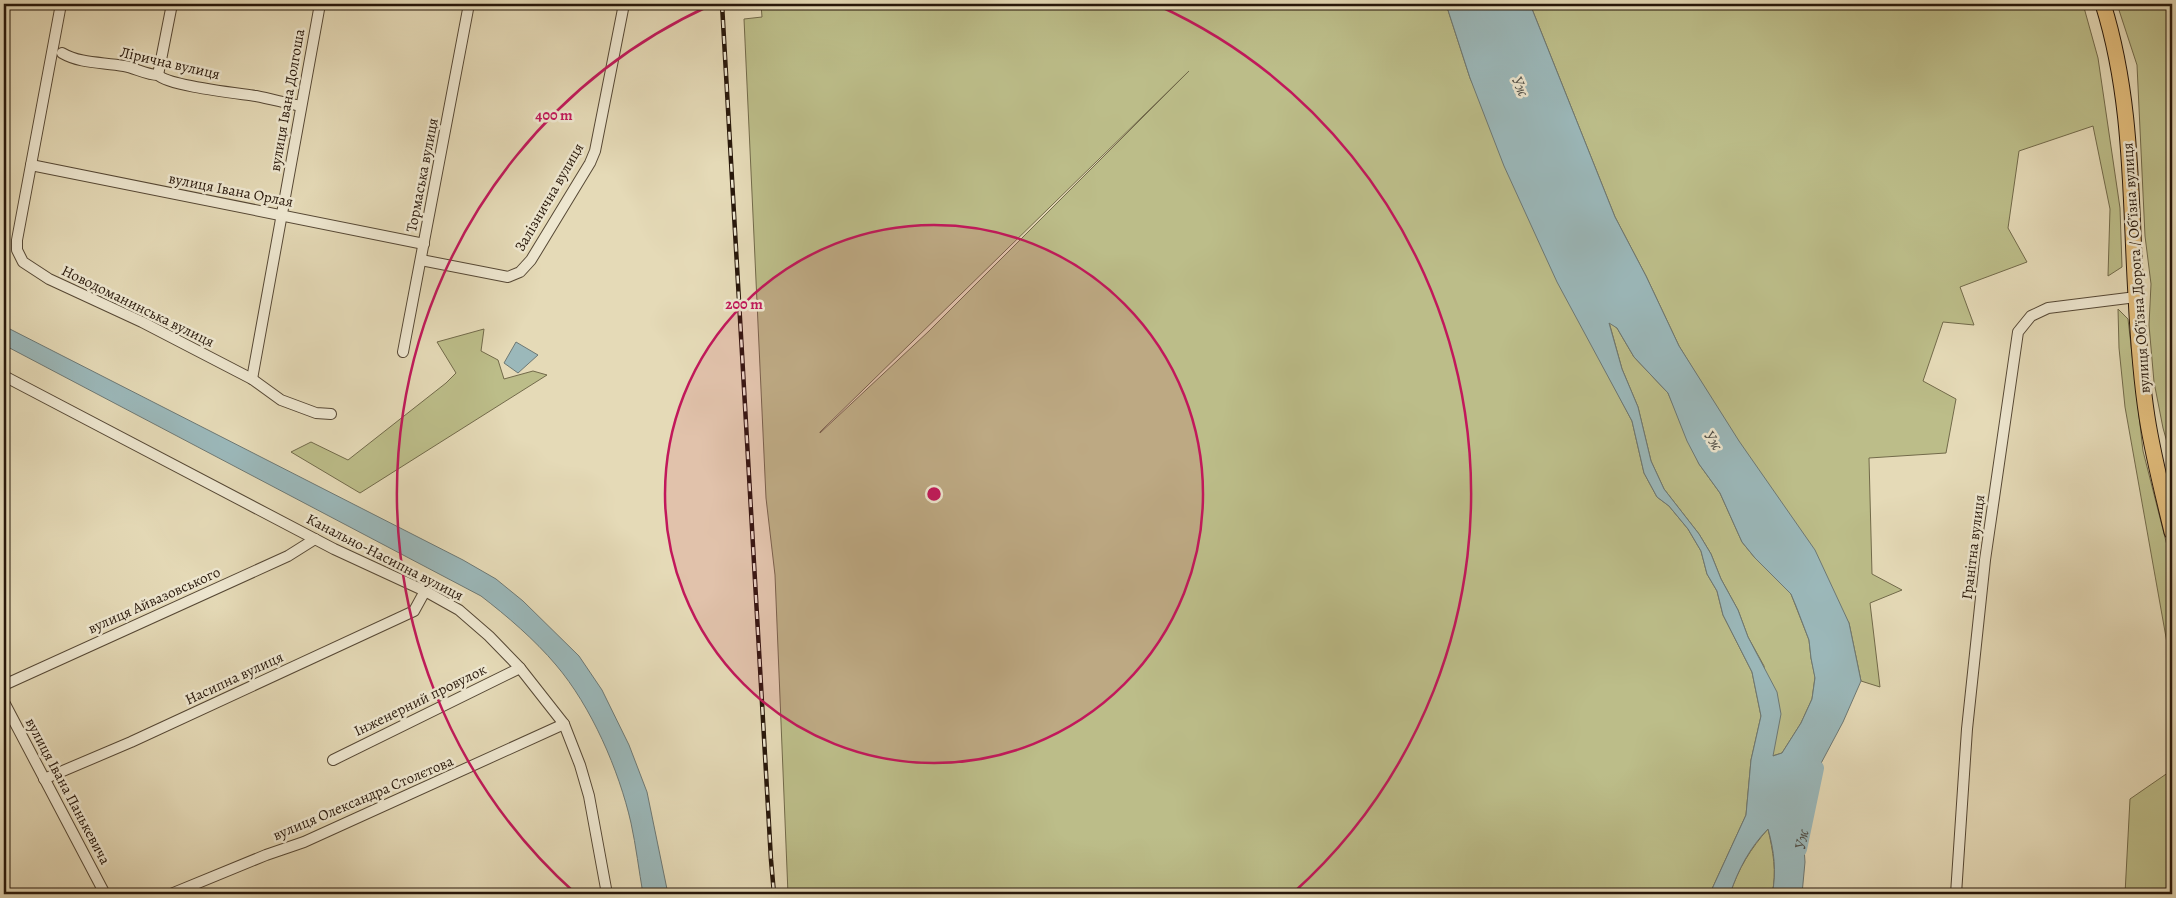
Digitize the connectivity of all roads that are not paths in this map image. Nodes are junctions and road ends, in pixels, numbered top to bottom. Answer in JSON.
{"nodes":[{"id":1,"x":61,"y":4,"type":"edge"},
{"id":2,"x":172,"y":4,"type":"edge"},
{"id":3,"x":320,"y":4,"type":"edge"},
{"id":4,"x":469,"y":4,"type":"edge"},
{"id":5,"x":624,"y":4,"type":"edge"},
{"id":6,"x":2103,"y":4,"type":"edge"},
{"id":7,"x":62,"y":53,"type":"dead end"},
{"id":8,"x":158,"y":75,"type":"junction"},
{"id":9,"x":301,"y":106,"type":"junction"},
{"id":10,"x":31,"y":165,"type":"junction"},
{"id":11,"x":281,"y":215,"type":"junction"},
{"id":12,"x":424,"y":244,"type":"junction"},
{"id":13,"x":421,"y":260,"type":"junction"},
{"id":14,"x":2136,"y":297,"type":"junction"},
{"id":15,"x":403,"y":352,"type":"dead end"},
{"id":16,"x":4,"y":376,"type":"edge"},
{"id":17,"x":252,"y":379,"type":"junction"},
{"id":18,"x":331,"y":414,"type":"dead end"},
{"id":19,"x":2172,"y":532,"type":"edge"},
{"id":20,"x":314,"y":539,"type":"junction"},
{"id":21,"x":425,"y":591,"type":"junction"},
{"id":22,"x":520,"y":668,"type":"junction"},
{"id":23,"x":4,"y":684,"type":"edge"},
{"id":24,"x":4,"y":702,"type":"edge"},
{"id":25,"x":564,"y":724,"type":"junction"},
{"id":26,"x":333,"y":760,"type":"dead end"},
{"id":27,"x":44,"y":779,"type":"junction"},
{"id":28,"x":105,"y":894,"type":"edge"},
{"id":29,"x":171,"y":894,"type":"edge"},
{"id":30,"x":607,"y":894,"type":"edge"},
{"id":31,"x":1956,"y":894,"type":"edge"}],
"edges":[{"from":1,"to":10,"type":"street","name":"Новодоманинська вулиця"},
{"from":2,"to":8,"type":"street"},
{"from":3,"to":9,"type":"street","name":"вулиця Івана Долгоша"},
{"from":4,"to":12,"type":"street","name":"Тормаська вулиця"},
{"from":5,"to":13,"type":"street","name":"Залізнична вулиця"},
{"from":6,"to":14,"type":"highway","name":"вулиця Обʼїзна Дорога / Обʼїзна вулиця"},
{"from":7,"to":8,"type":"street","name":"Лірична вулиця"},
{"from":8,"to":9,"type":"street","name":"Лірична вулиця"},
{"from":9,"to":11,"type":"street","name":"вулиця Івана Долгоша"},
{"from":10,"to":11,"type":"street","name":"вулиця Івана Орлая"},
{"from":10,"to":17,"type":"street","name":"Новодоманинська вулиця"},
{"from":11,"to":12,"type":"street","name":"вулиця Івана Орлая"},
{"from":11,"to":17,"type":"street","name":"вулиця Івана Долгоша"},
{"from":12,"to":13,"type":"street","name":"Тормаська вулиця"},
{"from":13,"to":15,"type":"street","name":"Тормаська вулиця"},
{"from":14,"to":19,"type":"highway","name":"вулиця Обʼїзна Дорога / Обʼїзна вулиця"},
{"from":14,"to":31,"type":"street","name":"Гранітна вулиця"},
{"from":16,"to":20,"type":"street","name":"Канально-Насипна вулиця"},
{"from":17,"to":18,"type":"street","name":"Новодоманинська вулиця"},
{"from":20,"to":21,"type":"street","name":"Канально-Насипна вулиця"},
{"from":20,"to":23,"type":"street","name":"вулиця Айвазовського"},
{"from":21,"to":22,"type":"street","name":"Канально-Насипна вулиця"},
{"from":21,"to":27,"type":"street","name":"Насипна вулиця"},
{"from":22,"to":25,"type":"street","name":"Канально-Насипна вулиця"},
{"from":22,"to":26,"type":"street","name":"Інженерний провулок"},
{"from":24,"to":27,"type":"street","name":"вулиця Івана Панькевича"},
{"from":25,"to":29,"type":"street","name":"вулиця Олександра Столєтова"},
{"from":25,"to":30,"type":"street","name":"Канально-Насипна вулиця"},
{"from":27,"to":28,"type":"street","name":"вулиця Івана Панькевича"}]}
